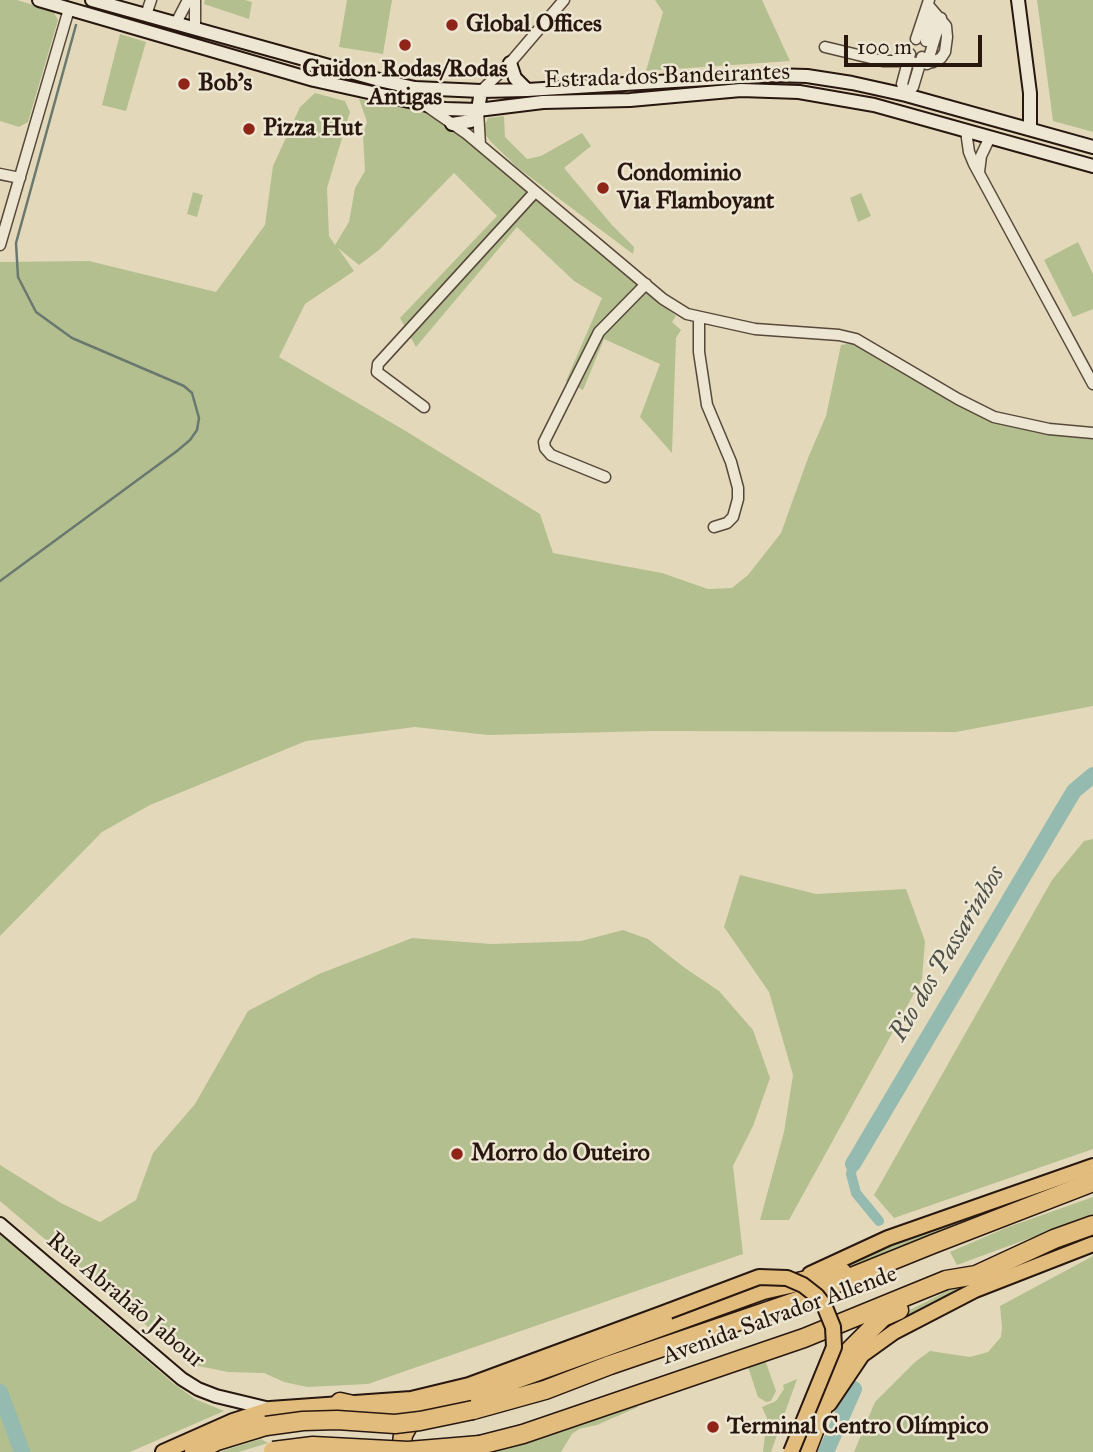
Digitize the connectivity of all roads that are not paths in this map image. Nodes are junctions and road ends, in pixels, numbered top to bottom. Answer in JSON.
{"nodes":[{"id":1,"x":39,"y":0,"type":"edge"},
{"id":2,"x":92,"y":0,"type":"edge"},
{"id":3,"x":151,"y":0,"type":"edge"},
{"id":4,"x":188,"y":0,"type":"edge"},
{"id":5,"x":195,"y":0,"type":"edge"},
{"id":6,"x":564,"y":0,"type":"edge"},
{"id":7,"x":1017,"y":0,"type":"edge"},
{"id":8,"x":928,"y":6,"type":"edge"},
{"id":9,"x":69,"y":9,"type":"junction"},
{"id":10,"x":146,"y":15,"type":"junction"},
{"id":11,"x":176,"y":23,"type":"junction"},
{"id":12,"x":195,"y":29,"type":"junction"},
{"id":13,"x":921,"y":40,"type":"dead end"},
{"id":14,"x":825,"y":47,"type":"dead end"},
{"id":15,"x":909,"y":57,"type":"junction"},
{"id":16,"x":923,"y":62,"type":"junction"},
{"id":17,"x":510,"y":63,"type":"junction"},
{"id":18,"x":527,"y":90,"type":"junction"},
{"id":19,"x":481,"y":91,"type":"junction"},
{"id":20,"x":906,"y":95,"type":"junction"},
{"id":21,"x":874,"y":105,"type":"junction"},
{"id":22,"x":426,"y":106,"type":"junction"},
{"id":23,"x":478,"y":110,"type":"junction"},
{"id":24,"x":931,"y":121,"type":"junction"},
{"id":25,"x":452,"y":124,"type":"junction"},
{"id":26,"x":1030,"y":129,"type":"junction"},
{"id":27,"x":966,"y":131,"type":"junction"},
{"id":28,"x":993,"y":138,"type":"junction"},
{"id":29,"x":480,"y":145,"type":"junction"},
{"id":30,"x":1093,"y":147,"type":"edge"},
{"id":31,"x":1050,"y":154,"type":"junction"},
{"id":32,"x":1093,"y":166,"type":"edge"},
{"id":33,"x":979,"y":172,"type":"junction"},
{"id":34,"x":0,"y":174,"type":"edge"},
{"id":35,"x":20,"y":178,"type":"junction"},
{"id":36,"x":535,"y":192,"type":"junction"},
{"id":37,"x":0,"y":245,"type":"edge"},
{"id":38,"x":646,"y":284,"type":"junction"},
{"id":39,"x":699,"y":317,"type":"junction"},
{"id":40,"x":1093,"y":384,"type":"edge"},
{"id":41,"x":424,"y":407,"type":"dead end"},
{"id":42,"x":1093,"y":433,"type":"edge"},
{"id":43,"x":605,"y":477,"type":"dead end"},
{"id":44,"x":714,"y":527,"type":"dead end"},
{"id":45,"x":1093,"y":1167,"type":"edge"},
{"id":46,"x":1093,"y":1182,"type":"edge"},
{"id":47,"x":0,"y":1224,"type":"edge"},
{"id":48,"x":1093,"y":1225,"type":"edge"},
{"id":49,"x":1093,"y":1244,"type":"edge"},
{"id":50,"x":895,"y":1259,"type":"junction"},
{"id":51,"x":976,"y":1275,"type":"junction"},
{"id":52,"x":786,"y":1285,"type":"junction"},
{"id":53,"x":340,"y":1402,"type":"junction"},
{"id":54,"x":472,"y":1403,"type":"junction"},
{"id":55,"x":821,"y":1416,"type":"junction"},
{"id":56,"x":268,"y":1417,"type":"junction"},
{"id":57,"x":163,"y":1452,"type":"edge"},
{"id":58,"x":194,"y":1452,"type":"edge"},
{"id":59,"x":272,"y":1452,"type":"edge"},
{"id":60,"x":401,"y":1452,"type":"edge"},
{"id":61,"x":791,"y":1452,"type":"edge"},
{"id":62,"x":806,"y":1452,"type":"edge"}],
"edges":[{"from":1,"to":9,"type":"main road","name":"Estrada dos Bandeirantes"},
{"from":2,"to":10,"type":"main road","name":"Estrada dos Bandeirantes"},
{"from":3,"to":10,"type":"street"},
{"from":4,"to":11,"type":"street"},
{"from":5,"to":12,"type":"street"},
{"from":6,"to":17,"type":"street"},
{"from":7,"to":26,"type":"main road"},
{"from":8,"to":13,"type":"street"},
{"from":8,"to":16,"type":"street"},
{"from":9,"to":22,"type":"main road","name":"Estrada dos Bandeirantes"},
{"from":9,"to":35,"type":"street"},
{"from":10,"to":11,"type":"main road","name":"Estrada dos Bandeirantes"},
{"from":11,"to":12,"type":"main road","name":"Estrada dos Bandeirantes"},
{"from":12,"to":19,"type":"main road","name":"Estrada dos Bandeirantes"},
{"from":14,"to":15,"type":"street"},
{"from":15,"to":16,"type":"street"},
{"from":15,"to":20,"type":"street"},
{"from":16,"to":20,"type":"street"},
{"from":17,"to":18,"type":"main road"},
{"from":17,"to":19,"type":"street"},
{"from":18,"to":19,"type":"main road","name":"Estrada dos Bandeirantes"},
{"from":18,"to":20,"type":"main road","name":"Estrada dos Bandeirantes"},
{"from":19,"to":23,"type":"main road"},
{"from":20,"to":21,"type":"main road"},
{"from":20,"to":24,"type":"main road"},
{"from":20,"to":26,"type":"main road","name":"Estrada dos Bandeirantes"},
{"from":21,"to":23,"type":"main road","name":"Estrada dos Bandeirantes"},
{"from":21,"to":24,"type":"main road","name":"Estrada dos Bandeirantes"},
{"from":22,"to":23,"type":"main road","name":"Estrada dos Bandeirantes"},
{"from":22,"to":25,"type":"street"},
{"from":23,"to":25,"type":"main road"},
{"from":23,"to":29,"type":"street"},
{"from":24,"to":27,"type":"main road","name":"Estrada dos Bandeirantes"},
{"from":25,"to":29,"type":"street"},
{"from":26,"to":28,"type":"main road"},
{"from":26,"to":30,"type":"main road","name":"Estrada dos Bandeirantes"},
{"from":26,"to":31,"type":"main road"},
{"from":27,"to":28,"type":"main road","name":"Estrada dos Bandeirantes"},
{"from":27,"to":33,"type":"street"},
{"from":28,"to":31,"type":"main road","name":"Estrada dos Bandeirantes"},
{"from":28,"to":33,"type":"street"},
{"from":29,"to":36,"type":"street"},
{"from":31,"to":32,"type":"main road","name":"Estrada dos Bandeirantes"},
{"from":33,"to":40,"type":"street"},
{"from":34,"to":35,"type":"street"},
{"from":35,"to":37,"type":"street"},
{"from":36,"to":38,"type":"street"},
{"from":36,"to":41,"type":"street"},
{"from":38,"to":39,"type":"street"},
{"from":38,"to":43,"type":"street"},
{"from":39,"to":42,"type":"street"},
{"from":39,"to":44,"type":"street"},
{"from":45,"to":52,"type":"main road","name":"Avenida Salvador Allende"},
{"from":46,"to":50,"type":"highway","name":"Avenida Salvador Allende"},
{"from":47,"to":56,"type":"main road","name":"Rua Abrahão Jabour"},
{"from":48,"to":51,"type":"highway","name":"Avenida Salvador Allende"},
{"from":49,"to":55,"type":"main road","name":"Avenida Salvador Allende"},
{"from":50,"to":52,"type":"highway","name":"Avenida Salvador Allende"},
{"from":50,"to":54,"type":"highway","name":"Avenida Salvador Allende"},
{"from":51,"to":55,"type":"highway"},
{"from":51,"to":59,"type":"highway","name":"Avenida Salvador Allende","bridge":true},
{"from":52,"to":54,"type":"highway","name":"Avenida Salvador Allende"},
{"from":53,"to":54,"type":"highway"},
{"from":53,"to":56,"type":"main road"},
{"from":53,"to":61,"type":"main road","bridge":true},
{"from":54,"to":56,"type":"highway","bridge":true},
{"from":54,"to":60,"type":"highway"},
{"from":55,"to":62,"type":"highway","name":"Avenida Salvador Allende"},
{"from":56,"to":57,"type":"main road"},
{"from":56,"to":58,"type":"highway"}]}
